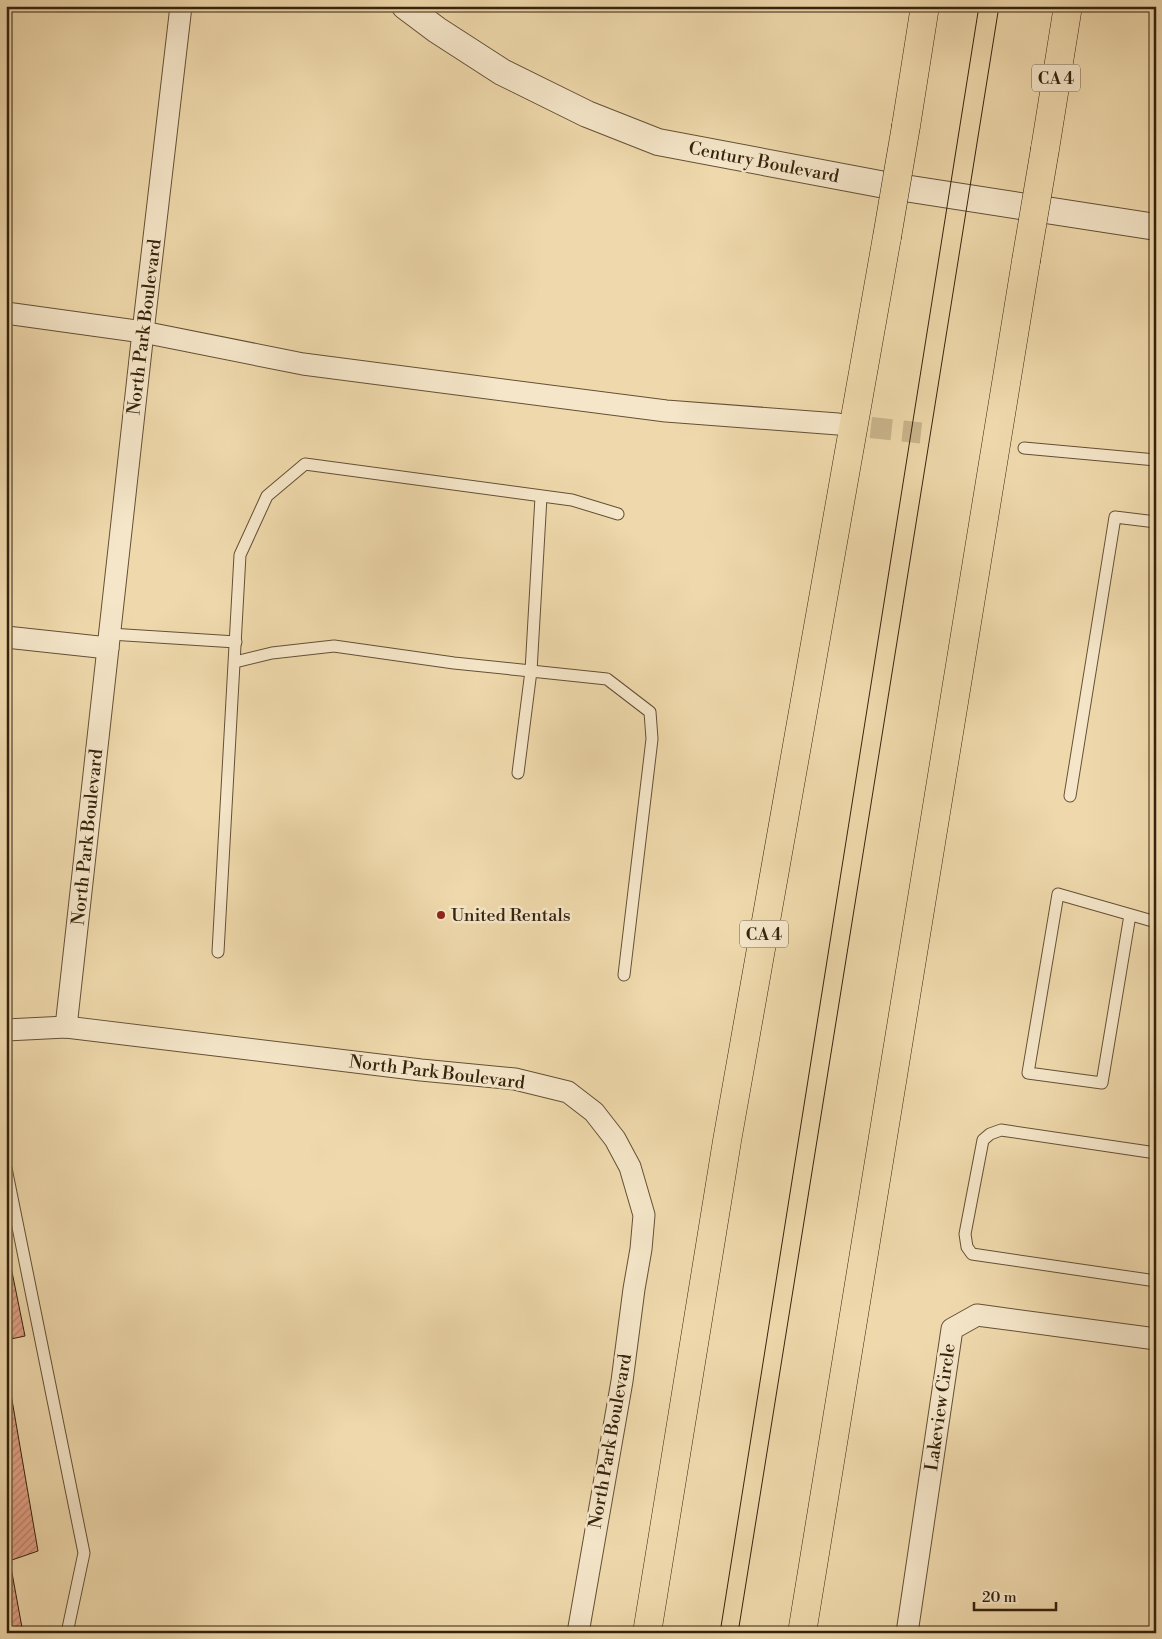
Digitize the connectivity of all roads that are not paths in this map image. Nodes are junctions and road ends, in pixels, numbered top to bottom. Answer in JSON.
{"nodes":[{"id":1,"x":181,"y":6,"type":"edge"},
{"id":2,"x":405,"y":6,"type":"edge"},
{"id":3,"x":925,"y":6,"type":"edge"},
{"id":4,"x":1068,"y":6,"type":"edge"},
{"id":5,"x":1156,"y":227,"type":"edge"},
{"id":6,"x":6,"y":313,"type":"edge"},
{"id":7,"x":143,"y":332,"type":"junction"},
{"id":8,"x":838,"y":424,"type":"tunnel mouth"},
{"id":9,"x":1024,"y":448,"type":"dead end"},
{"id":10,"x":1156,"y":460,"type":"edge"},
{"id":11,"x":540,"y":497,"type":"junction"},
{"id":12,"x":618,"y":514,"type":"dead end"},
{"id":13,"x":1156,"y":522,"type":"edge"},
{"id":14,"x":6,"y":637,"type":"edge"},
{"id":15,"x":109,"y":641,"type":"junction"},
{"id":16,"x":236,"y":642,"type":"junction"},
{"id":17,"x":235,"y":662,"type":"junction"},
{"id":18,"x":531,"y":671,"type":"junction"},
{"id":19,"x":518,"y":773,"type":"dead end"},
{"id":20,"x":1070,"y":796,"type":"dead end"},
{"id":21,"x":1130,"y":915,"type":"junction"},
{"id":22,"x":1156,"y":922,"type":"edge"},
{"id":23,"x":218,"y":952,"type":"dead end"},
{"id":24,"x":624,"y":976,"type":"dead end"},
{"id":25,"x":66,"y":1027,"type":"junction"},
{"id":26,"x":6,"y":1030,"type":"edge"},
{"id":27,"x":1156,"y":1153,"type":"edge"},
{"id":28,"x":6,"y":1168,"type":"edge"},
{"id":29,"x":1156,"y":1281,"type":"edge"},
{"id":30,"x":1156,"y":1339,"type":"edge"},
{"id":31,"x":67,"y":1633,"type":"edge"},
{"id":32,"x":578,"y":1633,"type":"edge"},
{"id":33,"x":647,"y":1633,"type":"edge"},
{"id":34,"x":802,"y":1633,"type":"edge"},
{"id":35,"x":907,"y":1633,"type":"edge"}],
"edges":[{"from":1,"to":7,"type":"street","name":"North Park Boulevard"},
{"from":2,"to":5,"type":"street","name":"Century Boulevard"},
{"from":3,"to":33,"type":"highway","number":"CA 4","bridge":true},
{"from":4,"to":34,"type":"highway","number":"CA 4","bridge":true},
{"from":6,"to":7,"type":"street"},
{"from":7,"to":8,"type":"street"},
{"from":7,"to":15,"type":"street","name":"North Park Boulevard"},
{"from":9,"to":10,"type":"lane"},
{"from":11,"to":12,"type":"lane"},
{"from":11,"to":16,"type":"lane"},
{"from":11,"to":18,"type":"lane"},
{"from":13,"to":20,"type":"lane"},
{"from":14,"to":15,"type":"street"},
{"from":15,"to":16,"type":"lane"},
{"from":15,"to":25,"type":"street","name":"North Park Boulevard"},
{"from":16,"to":17,"type":"lane"},
{"from":17,"to":18,"type":"lane"},
{"from":17,"to":23,"type":"lane"},
{"from":18,"to":19,"type":"lane"},
{"from":18,"to":24,"type":"lane"},
{"from":21,"to":21,"type":"lane"},
{"from":21,"to":22,"type":"lane"},
{"from":25,"to":26,"type":"street","name":"North Park Boulevard"},
{"from":25,"to":32,"type":"street","name":"North Park Boulevard"},
{"from":27,"to":29,"type":"lane"},
{"from":28,"to":31,"type":"lane"},
{"from":30,"to":35,"type":"street","name":"Lakeview Circle"}]}
